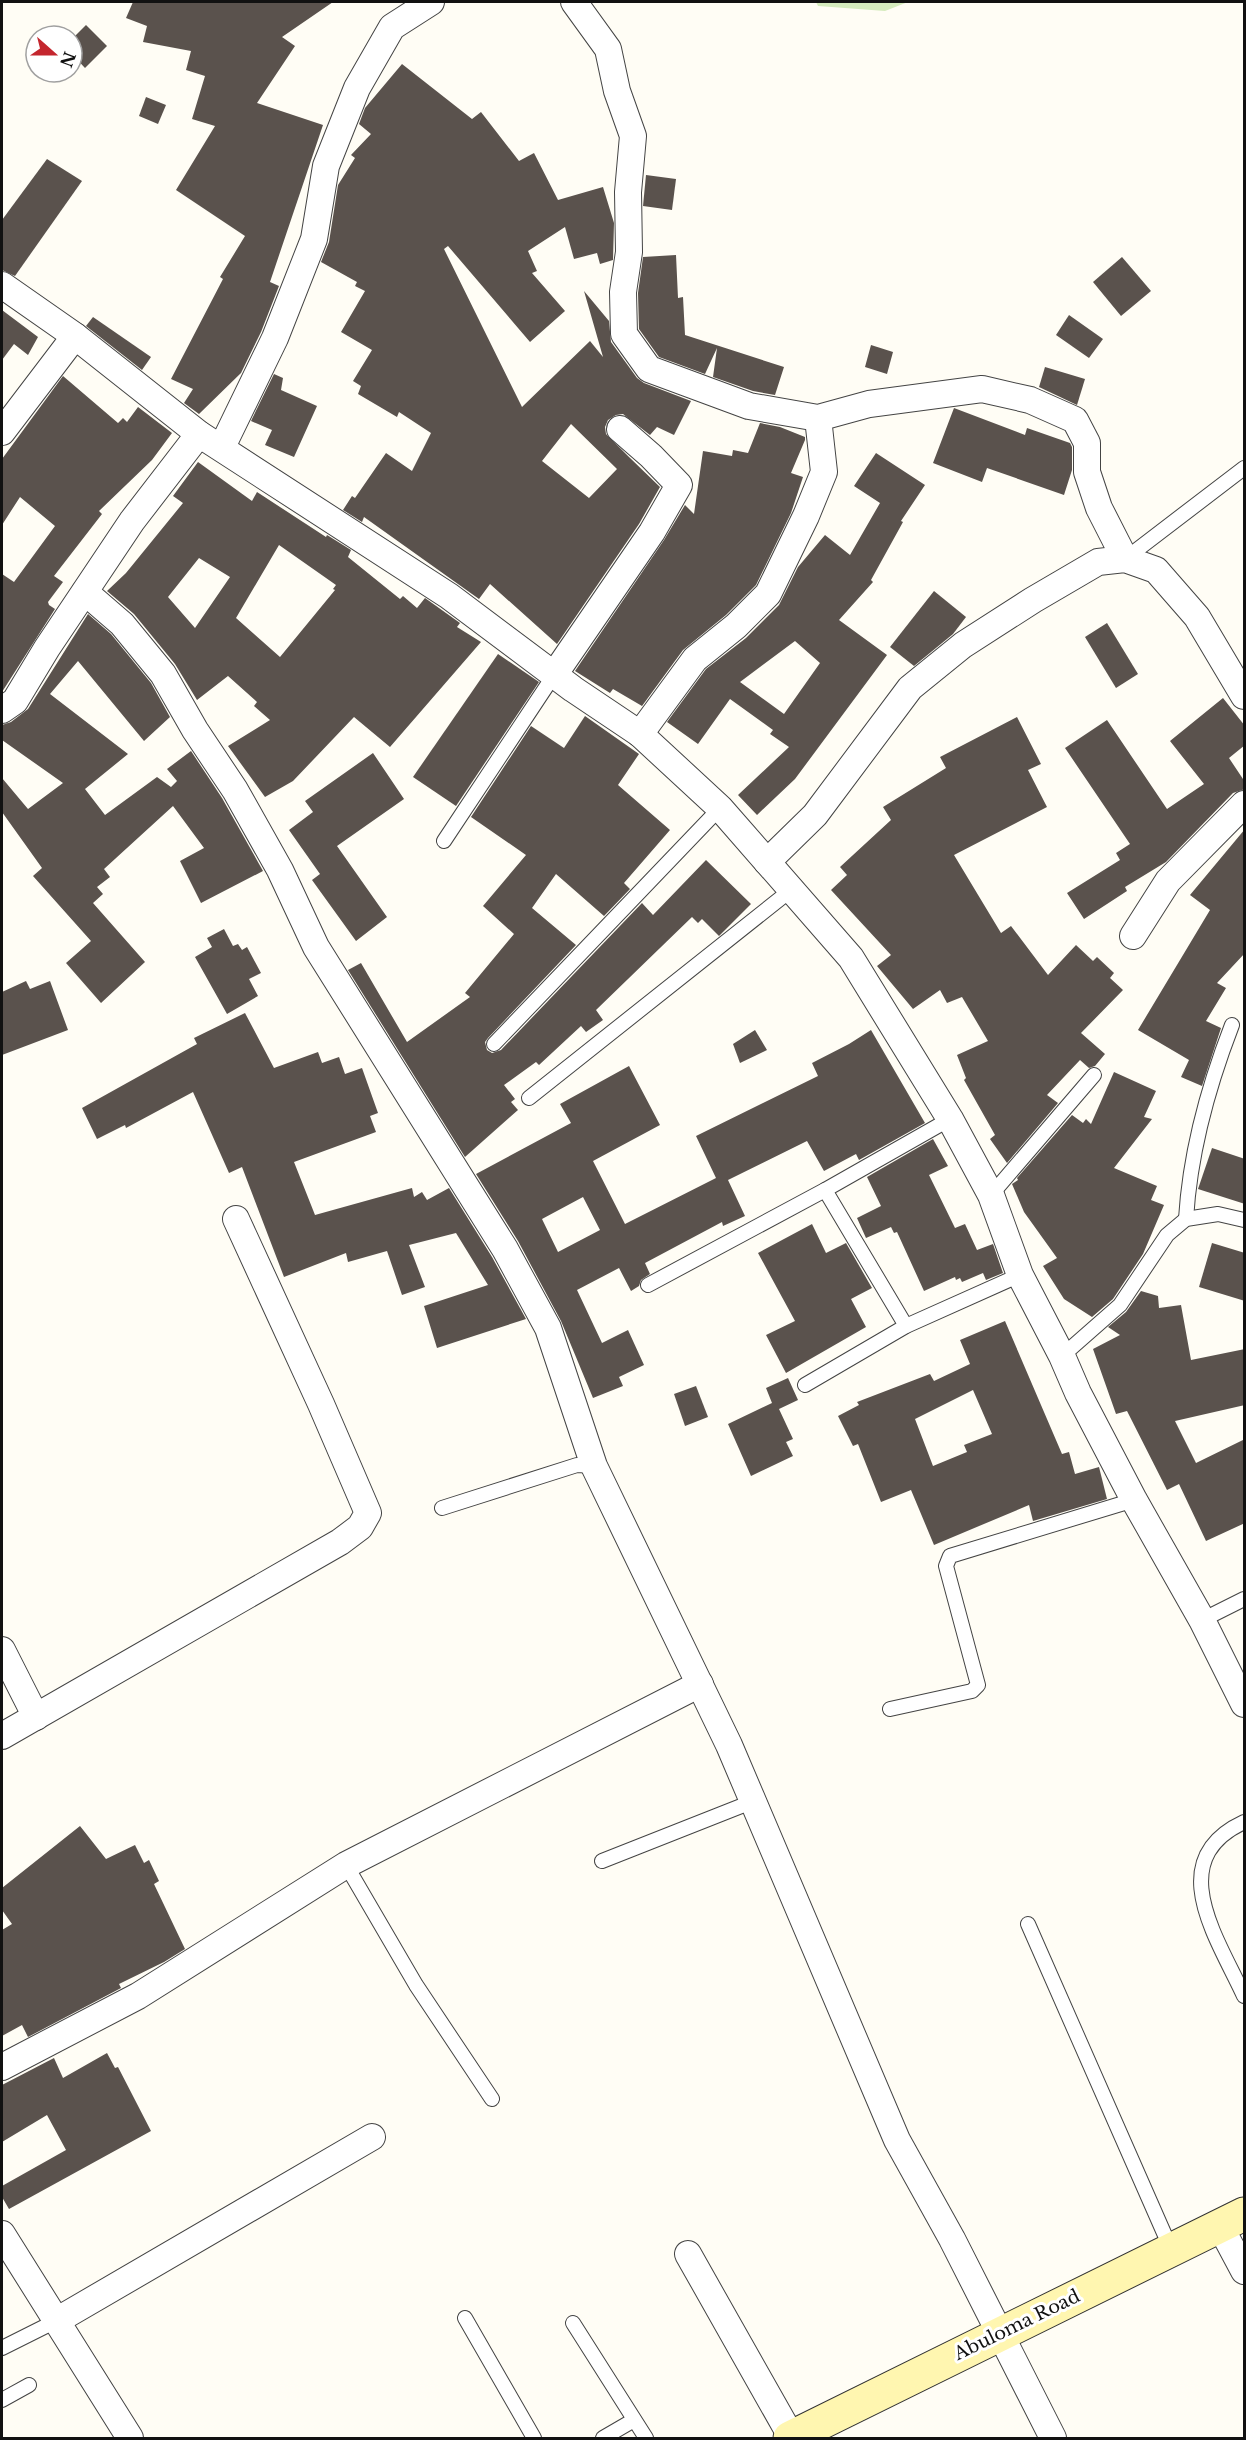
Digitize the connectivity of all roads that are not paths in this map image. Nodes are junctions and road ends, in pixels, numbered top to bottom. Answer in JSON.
{"nodes":[{"id":1,"x":431,"y":2,"type":"edge"},
{"id":2,"x":574,"y":2,"type":"edge"},
{"id":3,"x":2,"y":285,"type":"edge"},
{"id":4,"x":75,"y":336,"type":"junction"},
{"id":5,"x":818,"y":417,"type":"junction"},
{"id":6,"x":620,"y":429,"type":"dead end"},
{"id":7,"x":2,"y":432,"type":"edge"},
{"id":8,"x":199,"y":434,"type":"junction"},
{"id":9,"x":222,"y":447,"type":"junction"},
{"id":10,"x":1245,"y":468,"type":"edge"},
{"id":11,"x":1125,"y":559,"type":"junction"},
{"id":12,"x":85,"y":592,"type":"junction"},
{"id":13,"x":554,"y":675,"type":"junction"},
{"id":14,"x":1245,"y":696,"type":"edge"},
{"id":15,"x":2,"y":710,"type":"edge"},
{"id":16,"x":640,"y":734,"type":"junction"},
{"id":17,"x":1245,"y":804,"type":"edge"},
{"id":18,"x":720,"y":808,"type":"junction"},
{"id":19,"x":444,"y":841,"type":"dead end"},
{"id":20,"x":767,"y":862,"type":"junction"},
{"id":21,"x":791,"y":891,"type":"junction"},
{"id":22,"x":1133,"y":936,"type":"dead end"},
{"id":23,"x":1232,"y":1025,"type":"dead end"},
{"id":24,"x":494,"y":1044,"type":"dead end"},
{"id":25,"x":1094,"y":1075,"type":"dead end"},
{"id":26,"x":529,"y":1098,"type":"dead end"},
{"id":27,"x":950,"y":1119,"type":"junction"},
{"id":28,"x":825,"y":1190,"type":"junction"},
{"id":29,"x":991,"y":1195,"type":"junction"},
{"id":30,"x":236,"y":1219,"type":"dead end"},
{"id":31,"x":1186,"y":1219,"type":"junction"},
{"id":32,"x":1245,"y":1220,"type":"edge"},
{"id":33,"x":1020,"y":1275,"type":"junction"},
{"id":34,"x":648,"y":1285,"type":"dead end"},
{"id":35,"x":906,"y":1326,"type":"junction"},
{"id":36,"x":1062,"y":1356,"type":"junction"},
{"id":37,"x":805,"y":1385,"type":"dead end"},
{"id":38,"x":594,"y":1466,"type":"junction"},
{"id":39,"x":1134,"y":1500,"type":"junction"},
{"id":40,"x":442,"y":1508,"type":"dead end"},
{"id":41,"x":1245,"y":1599,"type":"edge"},
{"id":42,"x":1202,"y":1620,"type":"junction"},
{"id":43,"x":2,"y":1650,"type":"edge"},
{"id":44,"x":700,"y":1684,"type":"junction"},
{"id":45,"x":1245,"y":1704,"type":"edge"},
{"id":46,"x":890,"y":1709,"type":"dead end"},
{"id":47,"x":36,"y":1717,"type":"junction"},
{"id":48,"x":2,"y":1736,"type":"edge"},
{"id":49,"x":754,"y":1801,"type":"junction"},
{"id":50,"x":1245,"y":1822,"type":"edge"},
{"id":51,"x":602,"y":1861,"type":"dead end"},
{"id":52,"x":346,"y":1865,"type":"junction"},
{"id":53,"x":1028,"y":1924,"type":"dead end"},
{"id":54,"x":1245,"y":1996,"type":"edge"},
{"id":55,"x":2,"y":2067,"type":"edge"},
{"id":56,"x":492,"y":2099,"type":"dead end"},
{"id":57,"x":372,"y":2137,"type":"dead end"},
{"id":58,"x":1232,"y":2220,"type":"edge"},
{"id":59,"x":2,"y":2234,"type":"edge"},
{"id":60,"x":1171,"y":2249,"type":"junction"},
{"id":61,"x":688,"y":2254,"type":"dead end"},
{"id":62,"x":1245,"y":2271,"type":"edge"},
{"id":63,"x":465,"y":2318,"type":"dead end"},
{"id":64,"x":56,"y":2320,"type":"junction"},
{"id":65,"x":573,"y":2323,"type":"dead end"},
{"id":66,"x":1000,"y":2333,"type":"junction"},
{"id":67,"x":2,"y":2348,"type":"edge"},
{"id":68,"x":29,"y":2385,"type":"dead end"},
{"id":69,"x":2,"y":2400,"type":"edge"},
{"id":70,"x":634,"y":2420,"type":"junction"},
{"id":71,"x":791,"y":2438,"type":"edge"},
{"id":72,"x":130,"y":2439,"type":"edge"},
{"id":73,"x":534,"y":2439,"type":"edge"},
{"id":74,"x":603,"y":2439,"type":"edge"},
{"id":75,"x":646,"y":2439,"type":"edge"},
{"id":76,"x":1053,"y":2439,"type":"edge"}],
"edges":[{"from":1,"to":9,"type":"street"},
{"from":2,"to":5,"type":"street"},
{"from":3,"to":4,"type":"street"},
{"from":4,"to":7,"type":"street"},
{"from":4,"to":8,"type":"street"},
{"from":5,"to":11,"type":"street"},
{"from":5,"to":16,"type":"street"},
{"from":6,"to":13,"type":"street"},
{"from":8,"to":9,"type":"street"},
{"from":8,"to":12,"type":"street"},
{"from":9,"to":13,"type":"street"},
{"from":10,"to":11,"type":"lane"},
{"from":11,"to":14,"type":"street"},
{"from":11,"to":20,"type":"street"},
{"from":12,"to":15,"type":"street"},
{"from":12,"to":38,"type":"street"},
{"from":13,"to":16,"type":"street"},
{"from":13,"to":19,"type":"lane"},
{"from":16,"to":18,"type":"street"},
{"from":17,"to":22,"type":"street"},
{"from":18,"to":20,"type":"street"},
{"from":18,"to":24,"type":"lane"},
{"from":20,"to":21,"type":"street"},
{"from":21,"to":26,"type":"lane"},
{"from":21,"to":27,"type":"street"},
{"from":23,"to":31,"type":"lane"},
{"from":25,"to":29,"type":"lane"},
{"from":27,"to":28,"type":"lane"},
{"from":27,"to":29,"type":"street"},
{"from":28,"to":34,"type":"lane"},
{"from":28,"to":35,"type":"lane"},
{"from":29,"to":33,"type":"street"},
{"from":30,"to":47,"type":"street"},
{"from":31,"to":32,"type":"lane"},
{"from":31,"to":36,"type":"lane"},
{"from":33,"to":35,"type":"lane"},
{"from":33,"to":36,"type":"street"},
{"from":35,"to":37,"type":"lane"},
{"from":36,"to":39,"type":"street"},
{"from":38,"to":40,"type":"lane"},
{"from":38,"to":44,"type":"street"},
{"from":39,"to":42,"type":"street"},
{"from":39,"to":46,"type":"lane"},
{"from":41,"to":42,"type":"lane"},
{"from":42,"to":45,"type":"street"},
{"from":43,"to":47,"type":"street"},
{"from":44,"to":49,"type":"street"},
{"from":44,"to":52,"type":"street"},
{"from":47,"to":48,"type":"street"},
{"from":49,"to":51,"type":"lane"},
{"from":49,"to":66,"type":"street"},
{"from":50,"to":54,"type":"lane"},
{"from":52,"to":55,"type":"street"},
{"from":52,"to":56,"type":"lane"},
{"from":53,"to":60,"type":"lane"},
{"from":57,"to":64,"type":"street"},
{"from":58,"to":60,"type":"street","name":"Abuloma Road"},
{"from":58,"to":62,"type":"street"},
{"from":59,"to":64,"type":"street"},
{"from":60,"to":66,"type":"street","name":"Abuloma Road"},
{"from":61,"to":71,"type":"street"},
{"from":63,"to":73,"type":"lane"},
{"from":64,"to":67,"type":"lane"},
{"from":64,"to":72,"type":"street"},
{"from":65,"to":70,"type":"lane"},
{"from":66,"to":71,"type":"street","name":"Abuloma Road"},
{"from":66,"to":76,"type":"street"},
{"from":68,"to":69,"type":"lane"},
{"from":70,"to":74,"type":"lane"},
{"from":70,"to":75,"type":"lane"}]}
